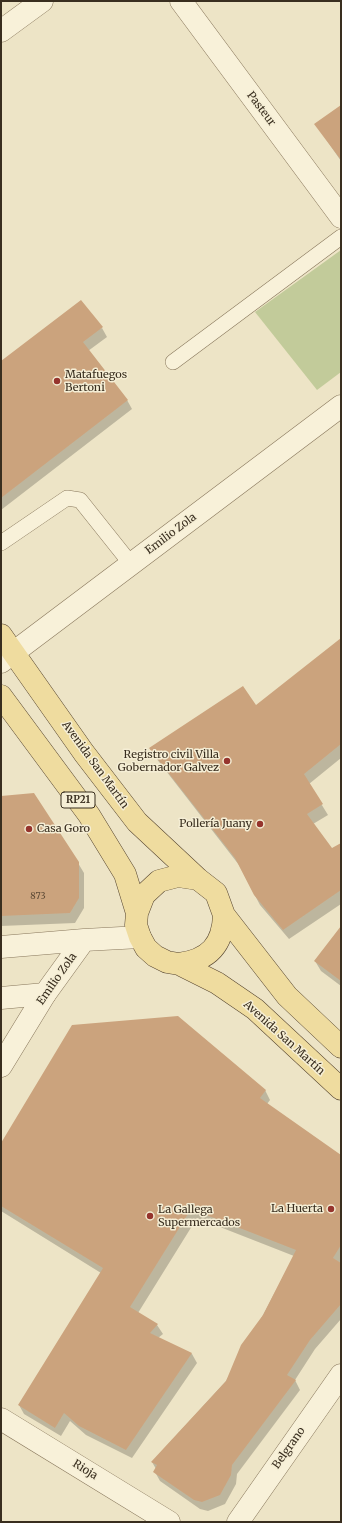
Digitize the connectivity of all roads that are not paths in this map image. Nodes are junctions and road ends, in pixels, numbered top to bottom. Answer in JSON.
{"nodes":[{"id":1,"x":42,"y":1,"type":"edge"},
{"id":2,"x":181,"y":1,"type":"edge"},
{"id":3,"x":1,"y":30,"type":"edge"},
{"id":4,"x":341,"y":217,"type":"edge"},
{"id":5,"x":341,"y":237,"type":"edge"},
{"id":6,"x":173,"y":362,"type":"dead end"},
{"id":7,"x":341,"y":406,"type":"edge"},
{"id":8,"x":1,"y":543,"type":"edge"},
{"id":9,"x":131,"y":564,"type":"junction"},
{"id":10,"x":5,"y":650,"type":"edge"},
{"id":11,"x":1,"y":696,"type":"edge"},
{"id":12,"x":198,"y":880,"type":"junction"},
{"id":13,"x":137,"y":913,"type":"junction"},
{"id":14,"x":224,"y":915,"type":"junction"},
{"id":15,"x":140,"y":937,"type":"junction"},
{"id":16,"x":84,"y":940,"type":"junction"},
{"id":17,"x":1,"y":947,"type":"edge"},
{"id":18,"x":179,"y":964,"type":"junction"},
{"id":19,"x":45,"y":994,"type":"junction"},
{"id":20,"x":1,"y":998,"type":"edge"},
{"id":21,"x":341,"y":1047,"type":"edge"},
{"id":22,"x":1,"y":1066,"type":"edge"},
{"id":23,"x":341,"y":1090,"type":"edge"},
{"id":24,"x":341,"y":1375,"type":"edge"},
{"id":25,"x":1,"y":1419,"type":"edge"},
{"id":26,"x":169,"y":1522,"type":"edge"},
{"id":27,"x":238,"y":1522,"type":"edge"}],
"edges":[{"from":1,"to":3,"type":"street"},
{"from":2,"to":4,"type":"street","name":"Pasteur"},
{"from":5,"to":6,"type":"lane"},
{"from":7,"to":9,"type":"street","name":"Emilio Zola"},
{"from":8,"to":9,"type":"lane"},
{"from":9,"to":10,"type":"street","name":"Emilio Zola"},
{"from":10,"to":12,"type":"main road","name":"Avenida San Martín","number":"RP21"},
{"from":11,"to":13,"type":"main road","name":"Avenida San Martín","number":"RP21"},
{"from":12,"to":13,"type":"main road"},
{"from":12,"to":14,"type":"main road","name":"Avenida San Martín","number":"RP21"},
{"from":13,"to":15,"type":"main road","name":"Avenida San Martín","number":"RP21"},
{"from":14,"to":18,"type":"main road"},
{"from":14,"to":21,"type":"main road","name":"Avenida San Martín","number":"RP21"},
{"from":15,"to":16,"type":"street"},
{"from":15,"to":18,"type":"main road","name":"Avenida San Martín","number":"RP21"},
{"from":16,"to":17,"type":"street"},
{"from":16,"to":19,"type":"street","name":"Emilio Zola"},
{"from":18,"to":23,"type":"main road","name":"Avenida San Martín","number":"RP21"},
{"from":19,"to":20,"type":"street"},
{"from":19,"to":22,"type":"street","name":"Emilio Zola"},
{"from":24,"to":27,"type":"street","name":"Belgrano"},
{"from":25,"to":26,"type":"street","name":"Rioja"}]}
